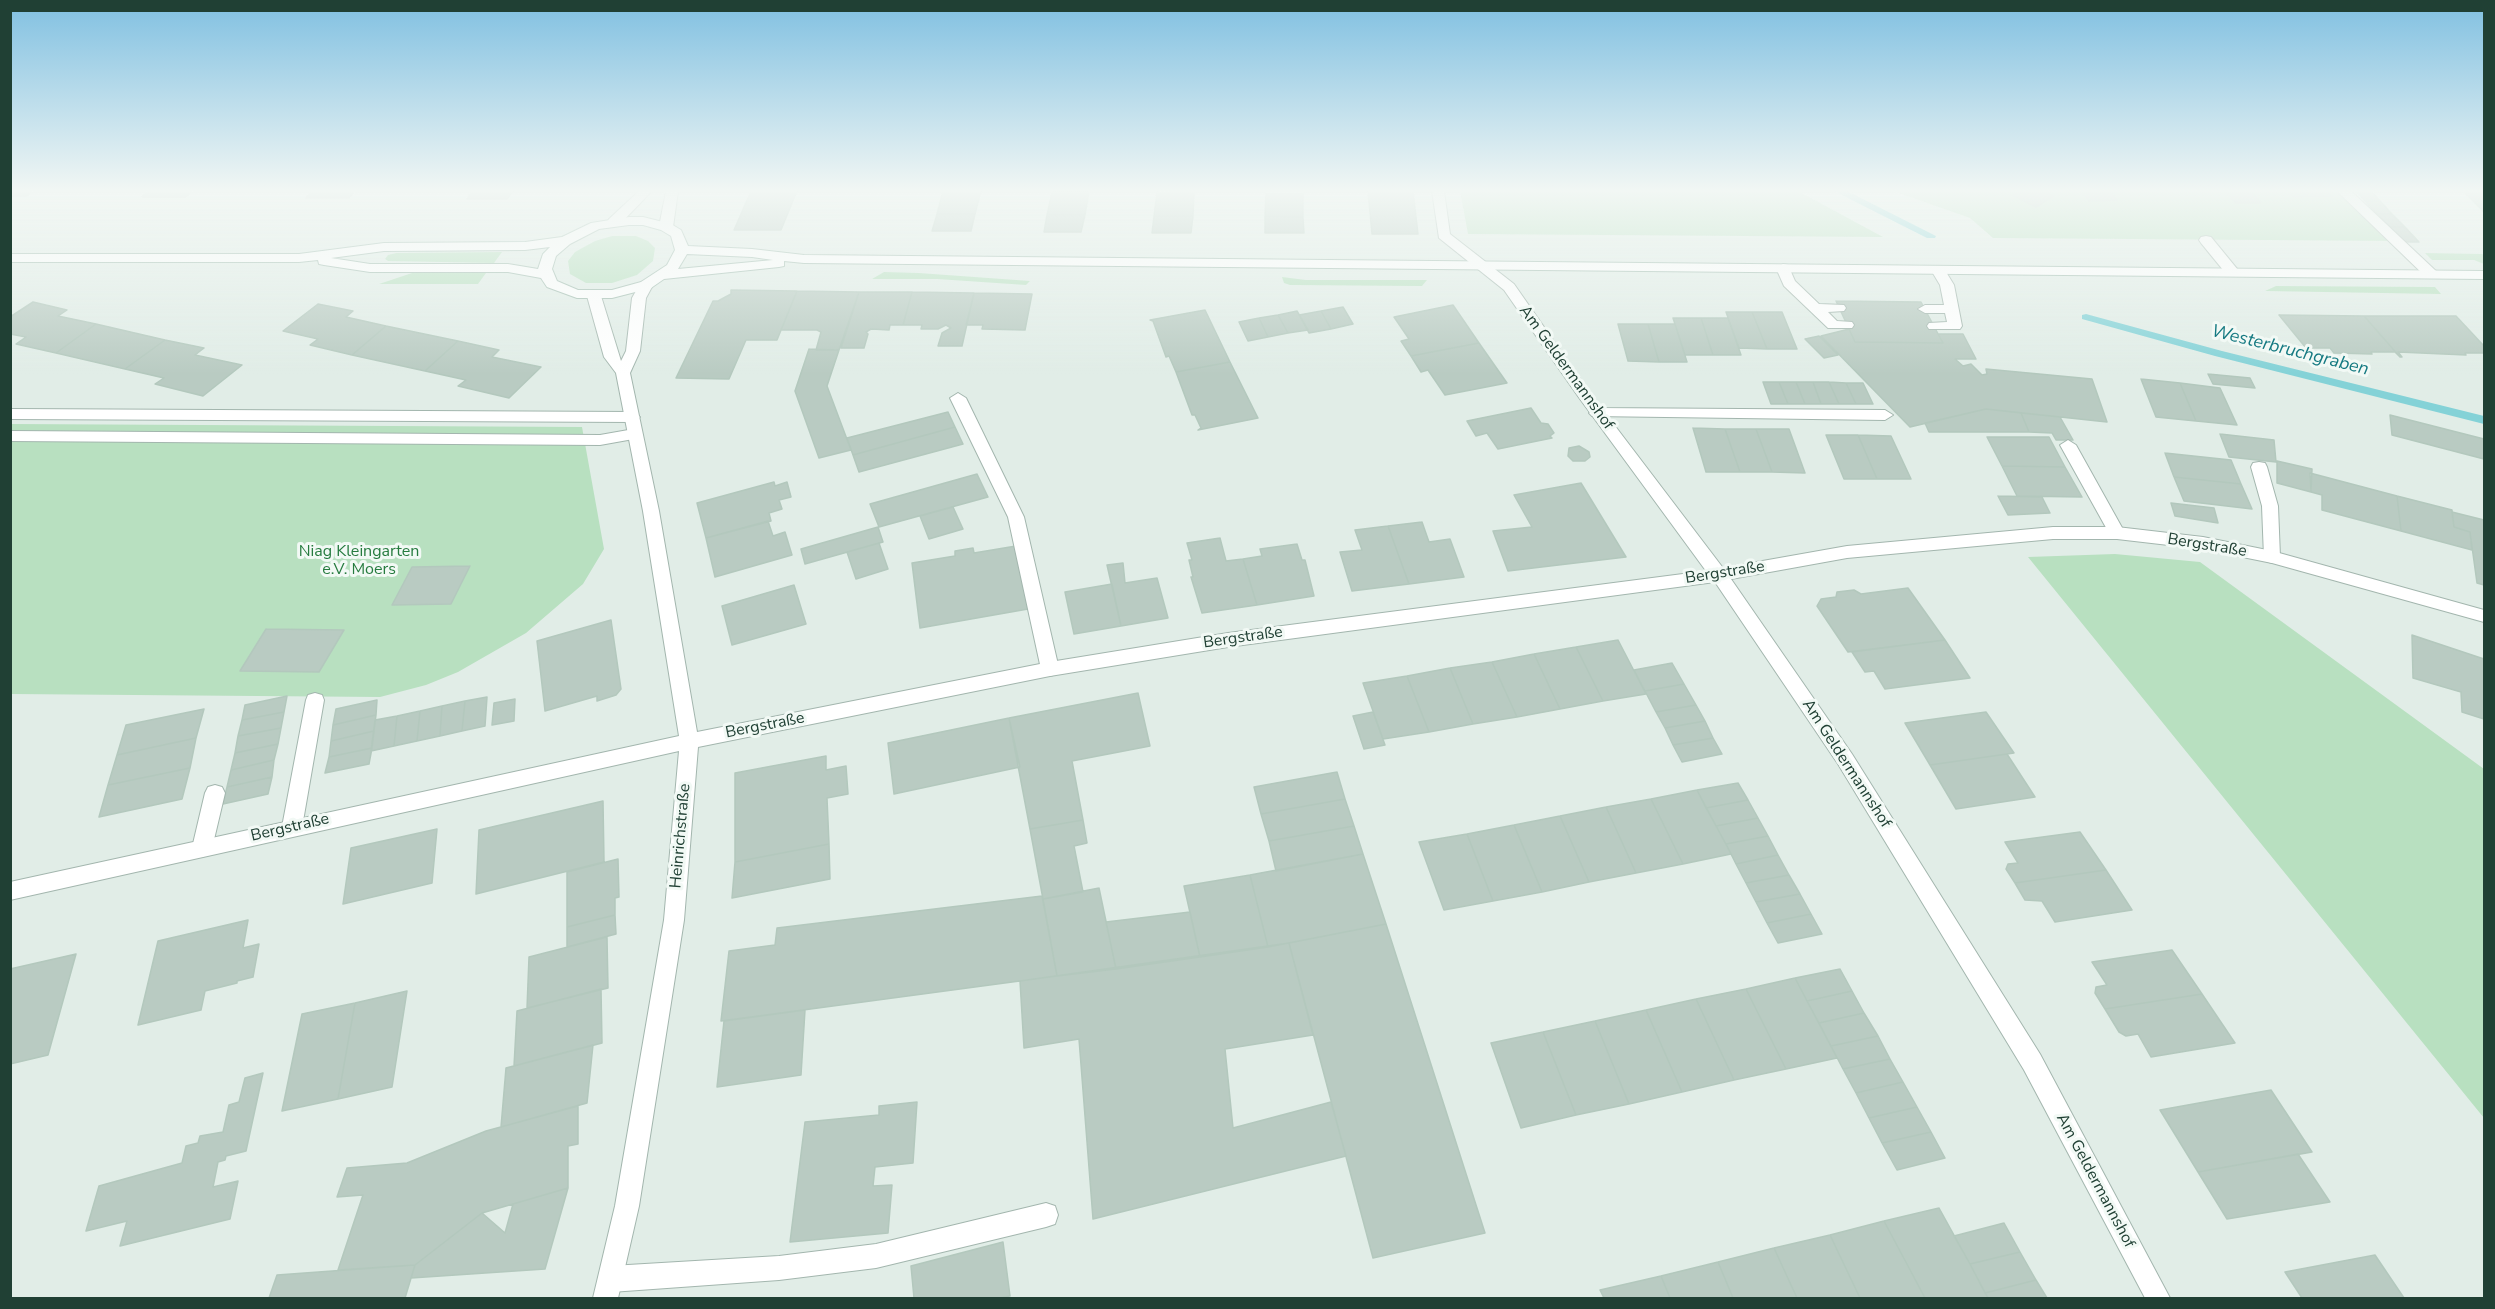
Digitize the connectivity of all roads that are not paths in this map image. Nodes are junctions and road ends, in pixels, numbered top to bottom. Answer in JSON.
{"nodes":[{"id":1,"x":349,"y":252,"type":"edge"},
{"id":2,"x":552,"y":252,"type":"edge"},
{"id":3,"x":681,"y":252,"type":"edge"},
{"id":4,"x":731,"y":252,"type":"edge"},
{"id":5,"x":1465,"y":252,"type":"edge"},
{"id":6,"x":2216,"y":252,"type":"edge"},
{"id":7,"x":2408,"y":252,"type":"edge"},
{"id":8,"x":10,"y":258,"type":"edge"},
{"id":9,"x":298,"y":258,"type":"junction"},
{"id":10,"x":804,"y":259,"type":"junction"},
{"id":11,"x":1482,"y":266,"type":"junction"},
{"id":12,"x":1783,"y":268,"type":"junction"},
{"id":13,"x":1938,"y":270,"type":"junction"},
{"id":14,"x":2233,"y":273,"type":"junction"},
{"id":15,"x":2431,"y":274,"type":"junction"},
{"id":16,"x":546,"y":275,"type":"junction"},
{"id":17,"x":663,"y":275,"type":"junction"},
{"id":18,"x":2484,"y":275,"type":"edge"},
{"id":19,"x":646,"y":285,"type":"junction"},
{"id":20,"x":594,"y":296,"type":"junction"},
{"id":21,"x":1817,"y":308,"type":"junction"},
{"id":22,"x":1839,"y":308,"type":"dead end"},
{"id":23,"x":1925,"y":309,"type":"dead end"},
{"id":24,"x":1952,"y":309,"type":"junction"},
{"id":25,"x":1847,"y":325,"type":"dead end"},
{"id":26,"x":1934,"y":326,"type":"dead end"},
{"id":27,"x":623,"y":373,"type":"junction"},
{"id":28,"x":958,"y":398,"type":"dead end"},
{"id":29,"x":1597,"y":413,"type":"junction"},
{"id":30,"x":10,"y":414,"type":"edge"},
{"id":31,"x":1886,"y":415,"type":"dead end"},
{"id":32,"x":633,"y":426,"type":"junction"},
{"id":33,"x":10,"y":436,"type":"edge"},
{"id":34,"x":2068,"y":445,"type":"dead end"},
{"id":35,"x":2259,"y":467,"type":"dead end"},
{"id":36,"x":2117,"y":533,"type":"junction"},
{"id":37,"x":2272,"y":557,"type":"junction"},
{"id":38,"x":1719,"y":574,"type":"junction"},
{"id":39,"x":2484,"y":616,"type":"edge"},
{"id":40,"x":1050,"y":669,"type":"junction"},
{"id":41,"x":315,"y":700,"type":"dead end"},
{"id":42,"x":689,"y":741,"type":"junction"},
{"id":43,"x":215,"y":793,"type":"dead end"},
{"id":44,"x":292,"y":827,"type":"junction"},
{"id":45,"x":202,"y":848,"type":"junction"},
{"id":46,"x":10,"y":891,"type":"edge"},
{"id":47,"x":1046,"y":1215,"type":"dead end"},
{"id":48,"x":609,"y":1289,"type":"edge"},
{"id":49,"x":2158,"y":1299,"type":"edge"}],
"edges":[{"from":1,"to":9,"type":"street"},
{"from":2,"to":16,"type":"street"},
{"from":3,"to":17,"type":"street"},
{"from":4,"to":10,"type":"street"},
{"from":5,"to":11,"type":"street","name":"Am Geldermannshof"},
{"from":6,"to":14,"type":"street"},
{"from":7,"to":15,"type":"street"},
{"from":8,"to":9,"type":"street"},
{"from":9,"to":16,"type":"street"},
{"from":10,"to":11,"type":"street"},
{"from":10,"to":17,"type":"street"},
{"from":11,"to":12,"type":"street"},
{"from":11,"to":29,"type":"street","name":"Am Geldermannshof"},
{"from":12,"to":13,"type":"street"},
{"from":12,"to":21,"type":"street"},
{"from":13,"to":14,"type":"street"},
{"from":13,"to":24,"type":"street"},
{"from":14,"to":15,"type":"street"},
{"from":15,"to":18,"type":"street"},
{"from":16,"to":20,"type":"street"},
{"from":17,"to":19,"type":"street"},
{"from":19,"to":20,"type":"street"},
{"from":19,"to":27,"type":"street"},
{"from":20,"to":27,"type":"street","name":"Heinrichstraße"},
{"from":21,"to":22,"type":"street"},
{"from":21,"to":25,"type":"street"},
{"from":23,"to":24,"type":"street"},
{"from":24,"to":26,"type":"street"},
{"from":27,"to":32,"type":"street","name":"Heinrichstraße"},
{"from":28,"to":40,"type":"street"},
{"from":29,"to":31,"type":"street"},
{"from":29,"to":38,"type":"street","name":"Am Geldermannshof"},
{"from":30,"to":32,"type":"street"},
{"from":32,"to":33,"type":"street"},
{"from":32,"to":42,"type":"street","name":"Heinrichstraße"},
{"from":34,"to":36,"type":"street"},
{"from":35,"to":37,"type":"street"},
{"from":36,"to":37,"type":"street","name":"Bergstraße"},
{"from":36,"to":38,"type":"street","name":"Bergstraße"},
{"from":37,"to":39,"type":"street","name":"Bergstraße"},
{"from":38,"to":40,"type":"street","name":"Bergstraße"},
{"from":38,"to":49,"type":"street","name":"Am Geldermannshof"},
{"from":40,"to":42,"type":"street","name":"Bergstraße"},
{"from":41,"to":44,"type":"street"},
{"from":42,"to":44,"type":"street","name":"Bergstraße"},
{"from":42,"to":48,"type":"street","name":"Heinrichstraße"},
{"from":43,"to":45,"type":"street"},
{"from":44,"to":45,"type":"street","name":"Bergstraße"},
{"from":45,"to":46,"type":"street","name":"Bergstraße"},
{"from":47,"to":48,"type":"street"}]}
